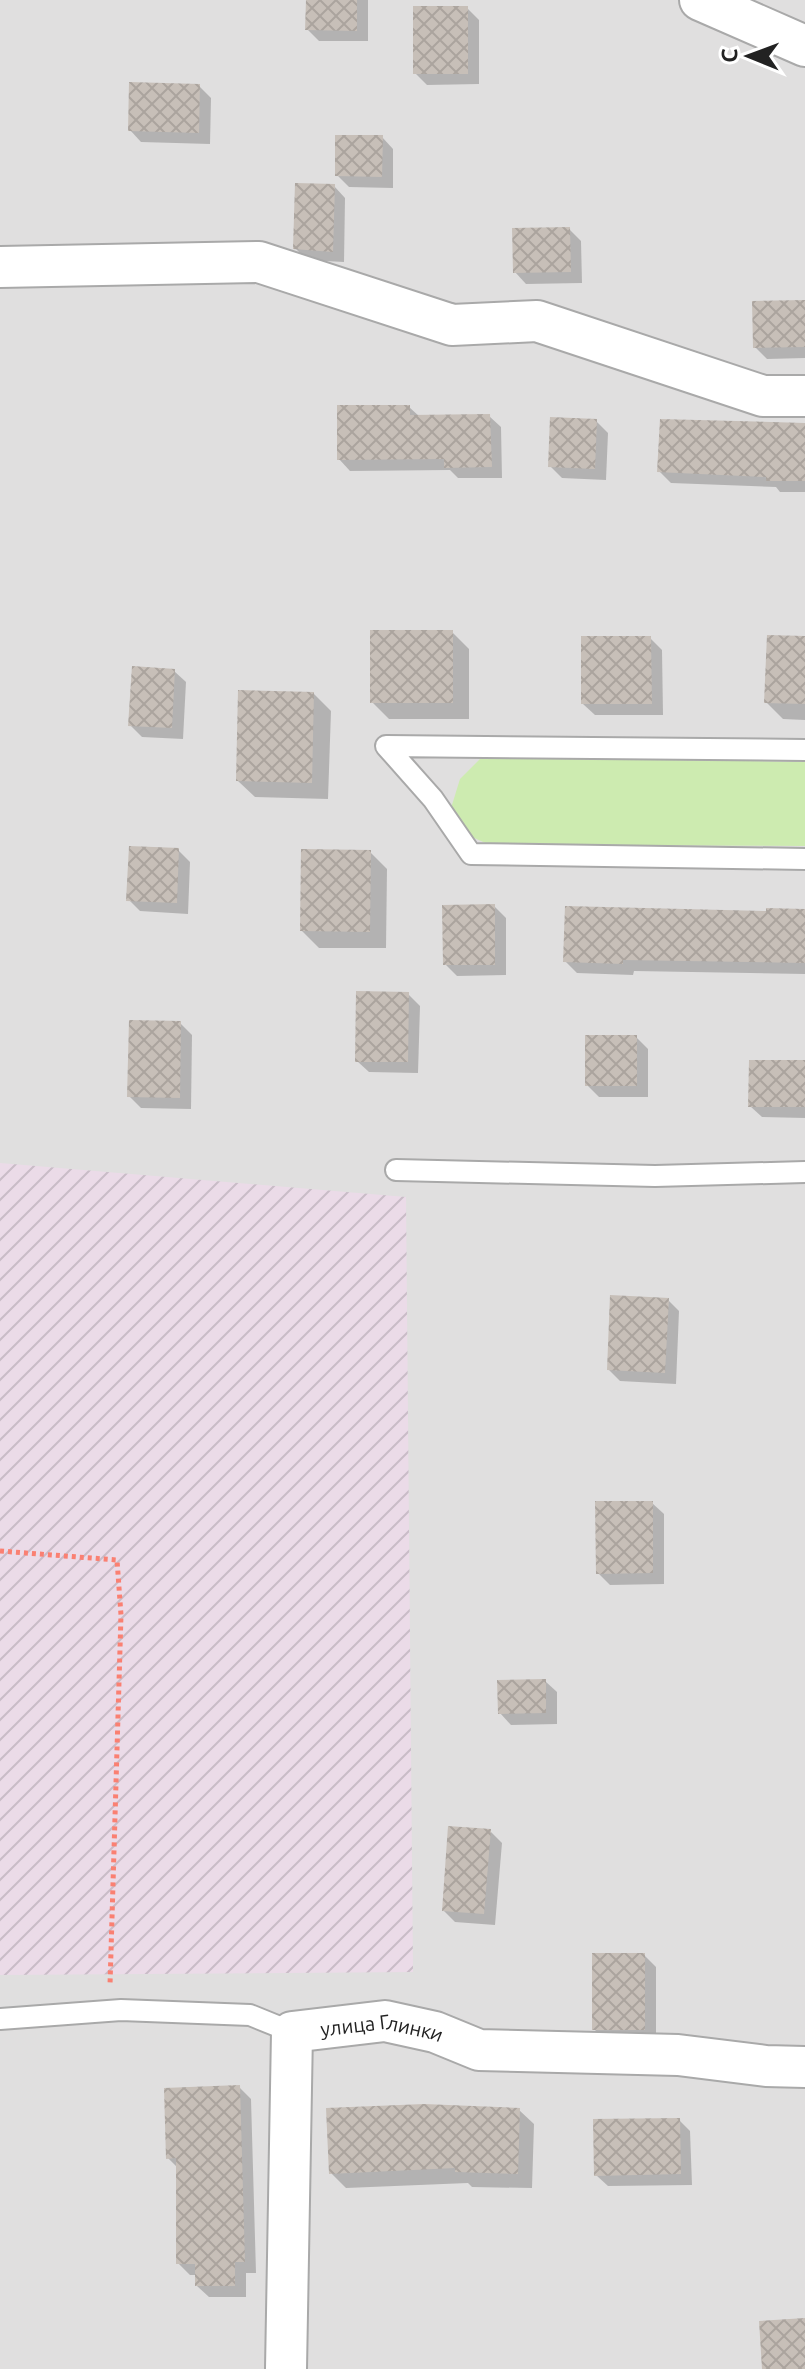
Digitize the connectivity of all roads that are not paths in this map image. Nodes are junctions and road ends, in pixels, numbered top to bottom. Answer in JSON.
{"nodes":[{"id":1,"x":700,"y":0,"type":"edge"},
{"id":2,"x":805,"y":46,"type":"edge"},
{"id":3,"x":0,"y":267,"type":"edge"},
{"id":4,"x":805,"y":396,"type":"edge"},
{"id":5,"x":805,"y":750,"type":"edge"},
{"id":6,"x":805,"y":859,"type":"edge"},
{"id":7,"x":396,"y":1170,"type":"dead end"},
{"id":8,"x":805,"y":1172,"type":"edge"},
{"id":9,"x":0,"y":2019,"type":"edge"},
{"id":10,"x":292,"y":2032,"type":"junction"},
{"id":11,"x":805,"y":2067,"type":"edge"},
{"id":12,"x":286,"y":2369,"type":"edge"}],
"edges":[{"from":1,"to":2,"type":"street"},
{"from":3,"to":4,"type":"street"},
{"from":5,"to":6,"type":"lane"},
{"from":7,"to":8,"type":"lane"},
{"from":9,"to":10,"type":"lane"},
{"from":10,"to":11,"type":"street","name":"улица Глинки"},
{"from":10,"to":12,"type":"street","name":"улица Глинки"}]}
